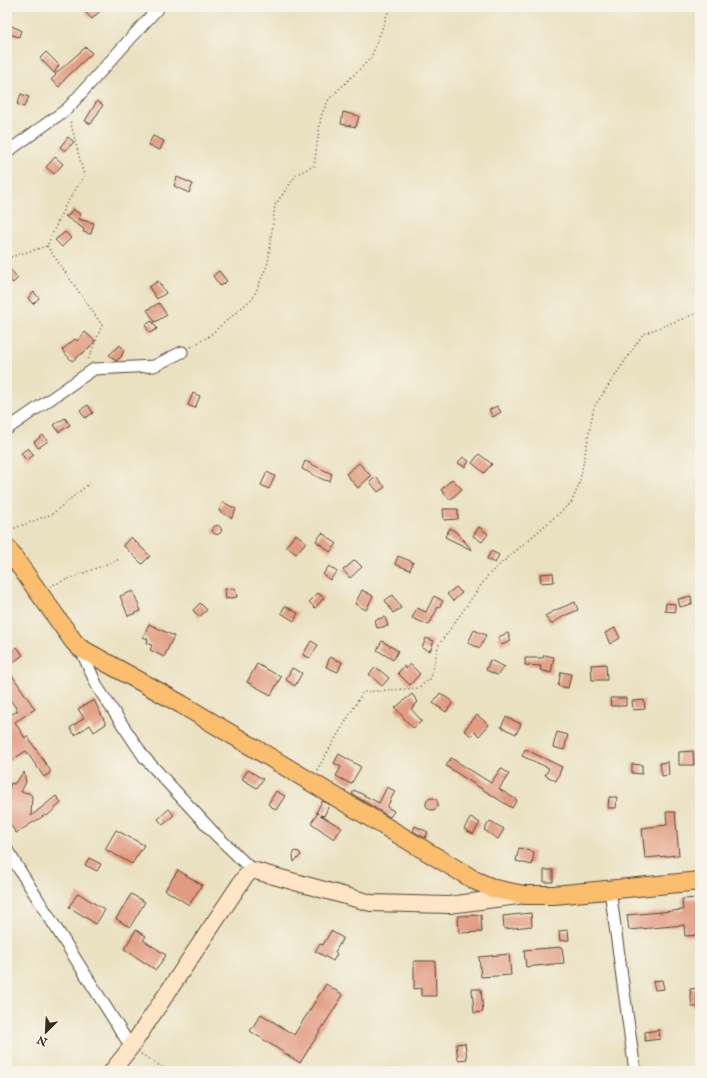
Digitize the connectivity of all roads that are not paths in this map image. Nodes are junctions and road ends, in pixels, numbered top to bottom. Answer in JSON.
{"nodes":[{"id":1,"x":159,"y":7,"type":"edge"},
{"id":2,"x":7,"y":152,"type":"edge"},
{"id":3,"x":182,"y":352,"type":"road end"},
{"id":4,"x":7,"y":430,"type":"edge"},
{"id":5,"x":7,"y":548,"type":"edge"},
{"id":6,"x":80,"y":648,"type":"junction"},
{"id":7,"x":7,"y":850,"type":"edge"},
{"id":8,"x":252,"y":870,"type":"junction"},
{"id":9,"x":700,"y":880,"type":"edge"},
{"id":10,"x":610,"y":890,"type":"junction"},
{"id":11,"x":524,"y":895,"type":"junction"},
{"id":12,"x":130,"y":1047,"type":"junction"},
{"id":13,"x":112,"y":1071,"type":"edge"},
{"id":14,"x":635,"y":1071,"type":"edge"}],
"edges":[{"from":1,"to":2,"type":"street"},
{"from":3,"to":4,"type":"street"},
{"from":5,"to":6,"type":"main road"},
{"from":6,"to":8,"type":"street"},
{"from":6,"to":11,"type":"main road"},
{"from":7,"to":12,"type":"street"},
{"from":8,"to":11,"type":"street"},
{"from":8,"to":12,"type":"street"},
{"from":9,"to":10,"type":"main road"},
{"from":10,"to":11,"type":"main road"},
{"from":10,"to":14,"type":"street"},
{"from":12,"to":13,"type":"street"}]}
